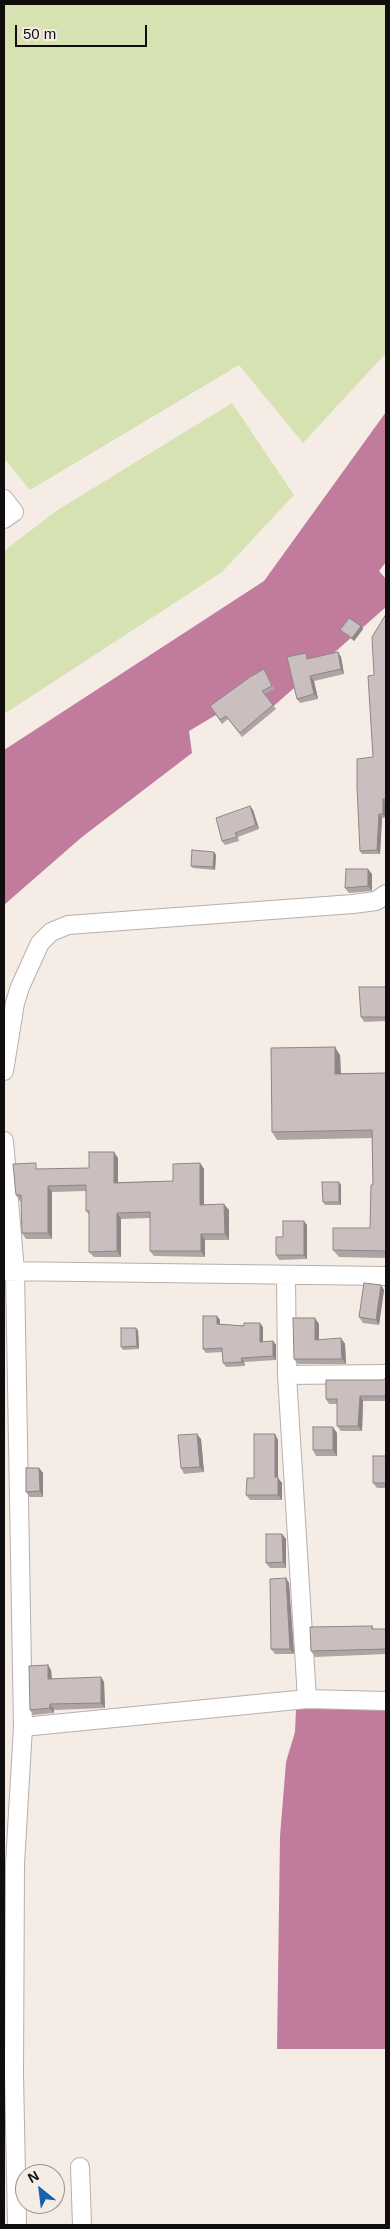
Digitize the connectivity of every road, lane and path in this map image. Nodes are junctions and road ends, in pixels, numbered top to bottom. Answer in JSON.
{"nodes":[{"id":1,"x":4,"y":499,"type":"edge"},
{"id":2,"x":4,"y":520,"type":"edge"},
{"id":3,"x":386,"y":894,"type":"edge"},
{"id":4,"x":4,"y":1071,"type":"edge"},
{"id":5,"x":4,"y":1141,"type":"edge"},
{"id":6,"x":9,"y":1271,"type":"edge"},
{"id":7,"x":286,"y":1276,"type":"junction"},
{"id":8,"x":386,"y":1276,"type":"edge"},
{"id":9,"x":386,"y":1374,"type":"edge"},
{"id":10,"x":287,"y":1375,"type":"junction"},
{"id":11,"x":307,"y":1699,"type":"junction"},
{"id":12,"x":386,"y":1702,"type":"edge"},
{"id":13,"x":23,"y":1726,"type":"junction"},
{"id":14,"x":9,"y":1864,"type":"edge"},
{"id":15,"x":9,"y":2064,"type":"edge"},
{"id":16,"x":10,"y":2139,"type":"edge"},
{"id":17,"x":80,"y":2168,"type":"dead end"},
{"id":18,"x":17,"y":2225,"type":"edge"},
{"id":19,"x":82,"y":2225,"type":"edge"}],
"edges":[{"from":1,"to":2,"type":"street"},
{"from":3,"to":4,"type":"street"},
{"from":5,"to":6,"type":"street"},
{"from":6,"to":7,"type":"street"},
{"from":6,"to":13,"type":"street"},
{"from":7,"to":8,"type":"street"},
{"from":7,"to":10,"type":"street"},
{"from":9,"to":10,"type":"street"},
{"from":10,"to":11,"type":"street"},
{"from":11,"to":12,"type":"street"},
{"from":11,"to":13,"type":"street"},
{"from":13,"to":14,"type":"street"},
{"from":14,"to":15,"type":"street"},
{"from":15,"to":16,"type":"street"},
{"from":16,"to":18,"type":"street"},
{"from":17,"to":19,"type":"street"}]}
